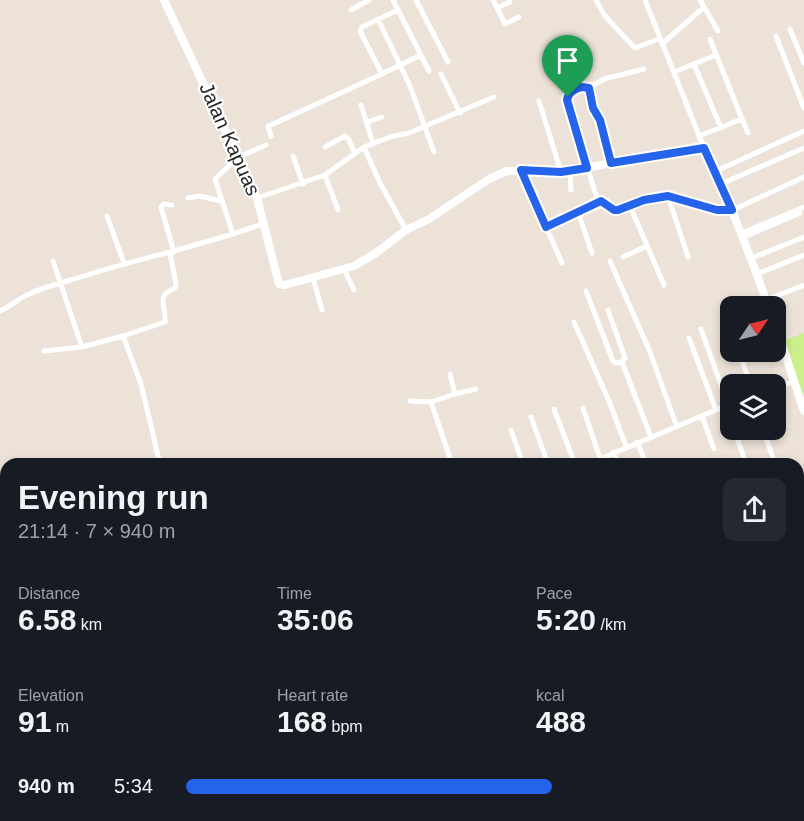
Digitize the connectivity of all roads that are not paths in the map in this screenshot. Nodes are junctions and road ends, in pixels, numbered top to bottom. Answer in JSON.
{"nodes":[{"id":1,"x":165,"y":0,"type":"edge"},
{"id":2,"x":369,"y":0,"type":"edge"},
{"id":3,"x":393,"y":0,"type":"edge"},
{"id":4,"x":416,"y":0,"type":"edge"},
{"id":5,"x":493,"y":0,"type":"edge"},
{"id":6,"x":596,"y":0,"type":"edge"},
{"id":7,"x":645,"y":0,"type":"edge"},
{"id":8,"x":700,"y":0,"type":"edge"},
{"id":9,"x":510,"y":2,"type":"dead end"},
{"id":10,"x":704,"y":7,"type":"junction"},
{"id":11,"x":497,"y":8,"type":"junction"},
{"id":12,"x":351,"y":10,"type":"dead end"},
{"id":13,"x":398,"y":10,"type":"junction"},
{"id":14,"x":519,"y":17,"type":"dead end"},
{"id":15,"x":378,"y":19,"type":"junction"},
{"id":16,"x":790,"y":29,"type":"dead end"},
{"id":17,"x":718,"y":31,"type":"dead end"},
{"id":18,"x":776,"y":36,"type":"dead end"},
{"id":19,"x":710,"y":39,"type":"dead end"},
{"id":20,"x":660,"y":42,"type":"junction"},
{"id":21,"x":421,"y":55,"type":"junction"},
{"id":22,"x":716,"y":55,"type":"junction"},
{"id":23,"x":448,"y":62,"type":"dead end"},
{"id":24,"x":804,"y":63,"type":"edge"},
{"id":25,"x":694,"y":64,"type":"junction"},
{"id":26,"x":401,"y":65,"type":"junction"},
{"id":27,"x":644,"y":69,"type":"dead end"},
{"id":28,"x":429,"y":71,"type":"dead end"},
{"id":29,"x":674,"y":72,"type":"junction"},
{"id":30,"x":382,"y":74,"type":"junction"},
{"id":31,"x":441,"y":74,"type":"dead end"},
{"id":32,"x":589,"y":88,"type":"junction"},
{"id":33,"x":802,"y":96,"type":"edge"},
{"id":34,"x":494,"y":97,"type":"dead end"},
{"id":35,"x":539,"y":101,"type":"dead end"},
{"id":36,"x":361,"y":105,"type":"dead end"},
{"id":37,"x":804,"y":108,"type":"edge"},
{"id":38,"x":460,"y":113,"type":"junction"},
{"id":39,"x":382,"y":117,"type":"dead end"},
{"id":40,"x":742,"y":119,"type":"junction"},
{"id":41,"x":367,"y":122,"type":"junction"},
{"id":42,"x":424,"y":128,"type":"junction"},
{"id":43,"x":721,"y":128,"type":"junction"},
{"id":44,"x":804,"y":131,"type":"edge"},
{"id":45,"x":748,"y":133,"type":"dead end"},
{"id":46,"x":271,"y":136,"type":"dead end"},
{"id":47,"x":699,"y":136,"type":"junction"},
{"id":48,"x":373,"y":143,"type":"junction"},
{"id":49,"x":266,"y":145,"type":"dead end"},
{"id":50,"x":326,"y":147,"type":"dead end"},
{"id":51,"x":364,"y":147,"type":"junction"},
{"id":52,"x":704,"y":148,"type":"junction"},
{"id":53,"x":804,"y":148,"type":"edge"},
{"id":54,"x":434,"y":152,"type":"dead end"},
{"id":55,"x":355,"y":154,"type":"junction"},
{"id":56,"x":236,"y":156,"type":"junction"},
{"id":57,"x":293,"y":156,"type":"dead end"},
{"id":58,"x":611,"y":163,"type":"junction"},
{"id":59,"x":587,"y":168,"type":"junction"},
{"id":60,"x":521,"y":170,"type":"junction"},
{"id":61,"x":570,"y":171,"type":"junction"},
{"id":62,"x":716,"y":171,"type":"junction"},
{"id":63,"x":561,"y":172,"type":"junction"},
{"id":64,"x":325,"y":175,"type":"junction"},
{"id":65,"x":804,"y":177,"type":"edge"},
{"id":66,"x":303,"y":184,"type":"junction"},
{"id":67,"x":721,"y":184,"type":"junction"},
{"id":68,"x":571,"y":190,"type":"dead end"},
{"id":69,"x":668,"y":196,"type":"junction"},
{"id":70,"x":188,"y":198,"type":"dead end"},
{"id":71,"x":257,"y":198,"type":"junction"},
{"id":72,"x":221,"y":201,"type":"junction"},
{"id":73,"x":598,"y":202,"type":"junction"},
{"id":74,"x":172,"y":205,"type":"dead end"},
{"id":75,"x":630,"y":206,"type":"junction"},
{"id":76,"x":804,"y":209,"type":"edge"},
{"id":77,"x":338,"y":210,"type":"dead end"},
{"id":78,"x":732,"y":210,"type":"junction"},
{"id":79,"x":578,"y":212,"type":"junction"},
{"id":80,"x":107,"y":216,"type":"dead end"},
{"id":81,"x":263,"y":224,"type":"junction"},
{"id":82,"x":546,"y":227,"type":"junction"},
{"id":83,"x":406,"y":230,"type":"junction"},
{"id":84,"x":233,"y":234,"type":"junction"},
{"id":85,"x":743,"y":235,"type":"junction"},
{"id":86,"x":804,"y":237,"type":"edge"},
{"id":87,"x":647,"y":246,"type":"junction"},
{"id":88,"x":172,"y":252,"type":"junction"},
{"id":89,"x":592,"y":253,"type":"dead end"},
{"id":90,"x":804,"y":255,"type":"edge"},
{"id":91,"x":623,"y":257,"type":"dead end"},
{"id":92,"x":688,"y":257,"type":"dead end"},
{"id":93,"x":752,"y":258,"type":"junction"},
{"id":94,"x":53,"y":261,"type":"dead end"},
{"id":95,"x":610,"y":261,"type":"dead end"},
{"id":96,"x":124,"y":263,"type":"junction"},
{"id":97,"x":562,"y":263,"type":"dead end"},
{"id":98,"x":344,"y":268,"type":"junction"},
{"id":99,"x":757,"y":274,"type":"junction"},
{"id":100,"x":313,"y":278,"type":"junction"},
{"id":101,"x":61,"y":283,"type":"junction"},
{"id":102,"x":664,"y":285,"type":"dead end"},
{"id":103,"x":804,"y":285,"type":"edge"},
{"id":104,"x":354,"y":290,"type":"dead end"},
{"id":105,"x":586,"y":291,"type":"dead end"},
{"id":106,"x":765,"y":296,"type":"edge"},
{"id":107,"x":781,"y":296,"type":"edge"},
{"id":108,"x":322,"y":310,"type":"dead end"},
{"id":109,"x":608,"y":310,"type":"dead end"},
{"id":110,"x":0,"y":311,"type":"edge"},
{"id":111,"x":574,"y":321,"type":"dead end"},
{"id":112,"x":701,"y":329,"type":"dead end"},
{"id":113,"x":123,"y":336,"type":"junction"},
{"id":114,"x":689,"y":338,"type":"dead end"},
{"id":115,"x":82,"y":347,"type":"junction"},
{"id":116,"x":44,"y":351,"type":"dead end"},
{"id":117,"x":786,"y":355,"type":"edge"},
{"id":118,"x":622,"y":362,"type":"junction"},
{"id":119,"x":450,"y":374,"type":"dead end"},
{"id":120,"x":795,"y":381,"type":"junction"},
{"id":121,"x":720,"y":382,"type":"edge"},
{"id":122,"x":786,"y":384,"type":"edge"},
{"id":123,"x":476,"y":389,"type":"dead end"},
{"id":124,"x":455,"y":394,"type":"junction"},
{"id":125,"x":802,"y":396,"type":"edge"},
{"id":126,"x":410,"y":401,"type":"dead end"},
{"id":127,"x":431,"y":402,"type":"junction"},
{"id":128,"x":584,"y":408,"type":"dead end"},
{"id":129,"x":720,"y":408,"type":"edge"},
{"id":130,"x":554,"y":409,"type":"dead end"},
{"id":131,"x":716,"y":410,"type":"junction"},
{"id":132,"x":804,"y":411,"type":"edge"},
{"id":133,"x":702,"y":416,"type":"junction"},
{"id":134,"x":531,"y":417,"type":"dead end"},
{"id":135,"x":677,"y":427,"type":"junction"},
{"id":136,"x":511,"y":430,"type":"dead end"},
{"id":137,"x":651,"y":437,"type":"junction"},
{"id":138,"x":738,"y":440,"type":"edge"},
{"id":139,"x":767,"y":440,"type":"edge"},
{"id":140,"x":637,"y":442,"type":"junction"},
{"id":141,"x":626,"y":446,"type":"junction"},
{"id":142,"x":714,"y":449,"type":"dead end"},
{"id":143,"x":614,"y":452,"type":"junction"},
{"id":144,"x":159,"y":458,"type":"edge"},
{"id":145,"x":450,"y":458,"type":"edge"},
{"id":146,"x":521,"y":458,"type":"edge"},
{"id":147,"x":546,"y":458,"type":"edge"},
{"id":148,"x":573,"y":458,"type":"edge"},
{"id":149,"x":600,"y":458,"type":"edge"},
{"id":150,"x":605,"y":458,"type":"edge"},
{"id":151,"x":616,"y":458,"type":"edge"},
{"id":152,"x":644,"y":458,"type":"edge"},
{"id":153,"x":744,"y":458,"type":"edge"},
{"id":154,"x":774,"y":458,"type":"edge"}],
"edges":[{"from":1,"to":56,"type":"main road","name":"Jalan Kapuas"},
{"from":2,"to":12,"type":"street"},
{"from":3,"to":13,"type":"street"},
{"from":4,"to":23,"type":"street"},
{"from":5,"to":11,"type":"street"},
{"from":6,"to":20,"type":"street"},
{"from":7,"to":20,"type":"street"},
{"from":8,"to":10,"type":"street"},
{"from":9,"to":11,"type":"street"},
{"from":10,"to":17,"type":"street"},
{"from":10,"to":20,"type":"street"},
{"from":11,"to":14,"type":"street"},
{"from":13,"to":15,"type":"street"},
{"from":13,"to":21,"type":"street"},
{"from":15,"to":26,"type":"street"},
{"from":15,"to":30,"type":"street"},
{"from":16,"to":24,"type":"street"},
{"from":18,"to":33,"type":"street"},
{"from":19,"to":22,"type":"street"},
{"from":20,"to":29,"type":"street"},
{"from":21,"to":26,"type":"street"},
{"from":21,"to":28,"type":"street"},
{"from":22,"to":25,"type":"street"},
{"from":22,"to":40,"type":"street"},
{"from":25,"to":29,"type":"street"},
{"from":25,"to":43,"type":"street"},
{"from":26,"to":30,"type":"street"},
{"from":26,"to":42,"type":"street"},
{"from":27,"to":32,"type":"street"},
{"from":29,"to":47,"type":"street"},
{"from":30,"to":46,"type":"street"},
{"from":31,"to":38,"type":"street"},
{"from":32,"to":58,"type":"street"},
{"from":32,"to":59,"type":"street"},
{"from":33,"to":37,"type":"street"},
{"from":34,"to":38,"type":"street"},
{"from":35,"to":63,"type":"street"},
{"from":36,"to":41,"type":"street"},
{"from":38,"to":42,"type":"street"},
{"from":39,"to":41,"type":"street"},
{"from":40,"to":43,"type":"street"},
{"from":40,"to":45,"type":"street"},
{"from":41,"to":48,"type":"street"},
{"from":42,"to":48,"type":"street"},
{"from":42,"to":54,"type":"street"},
{"from":43,"to":47,"type":"street"},
{"from":44,"to":62,"type":"street"},
{"from":47,"to":52,"type":"street"},
{"from":48,"to":51,"type":"street"},
{"from":49,"to":56,"type":"street"},
{"from":50,"to":55,"type":"street"},
{"from":51,"to":55,"type":"street"},
{"from":51,"to":83,"type":"street"},
{"from":52,"to":58,"type":"main road"},
{"from":52,"to":62,"type":"main road"},
{"from":53,"to":67,"type":"street"},
{"from":55,"to":64,"type":"street"},
{"from":56,"to":71,"type":"main road","name":"Jalan Kapuas"},
{"from":56,"to":72,"type":"street"},
{"from":57,"to":66,"type":"street"},
{"from":58,"to":59,"type":"main road"},
{"from":59,"to":61,"type":"main road"},
{"from":59,"to":73,"type":"street"},
{"from":60,"to":63,"type":"main road"},
{"from":60,"to":82,"type":"street"},
{"from":60,"to":83,"type":"main road"},
{"from":61,"to":63,"type":"main road"},
{"from":61,"to":68,"type":"street"},
{"from":62,"to":67,"type":"main road"},
{"from":64,"to":66,"type":"street"},
{"from":64,"to":77,"type":"street"},
{"from":65,"to":78,"type":"street"},
{"from":66,"to":71,"type":"street"},
{"from":67,"to":78,"type":"main road"},
{"from":69,"to":75,"type":"street"},
{"from":69,"to":78,"type":"street"},
{"from":69,"to":92,"type":"street"},
{"from":70,"to":72,"type":"street"},
{"from":71,"to":81,"type":"main road","name":"Jalan Kapuas"},
{"from":72,"to":84,"type":"street"},
{"from":73,"to":75,"type":"street"},
{"from":73,"to":79,"type":"street"},
{"from":74,"to":88,"type":"street"},
{"from":75,"to":87,"type":"street"},
{"from":76,"to":85,"type":"street"},
{"from":78,"to":85,"type":"main road"},
{"from":79,"to":82,"type":"street"},
{"from":79,"to":89,"type":"street"},
{"from":80,"to":96,"type":"street"},
{"from":81,"to":84,"type":"street"},
{"from":81,"to":100,"type":"main road","name":"Jalan Kapuas"},
{"from":82,"to":97,"type":"street"},
{"from":83,"to":98,"type":"main road"},
{"from":84,"to":88,"type":"street"},
{"from":85,"to":93,"type":"main road"},
{"from":86,"to":93,"type":"street"},
{"from":87,"to":91,"type":"street"},
{"from":87,"to":102,"type":"street"},
{"from":88,"to":96,"type":"street"},
{"from":88,"to":113,"type":"street"},
{"from":90,"to":99,"type":"street"},
{"from":93,"to":99,"type":"main road"},
{"from":94,"to":101,"type":"street"},
{"from":95,"to":135,"type":"street"},
{"from":96,"to":101,"type":"street"},
{"from":98,"to":100,"type":"main road"},
{"from":98,"to":104,"type":"street"},
{"from":99,"to":106,"type":"main road"},
{"from":100,"to":108,"type":"street"},
{"from":101,"to":110,"type":"street"},
{"from":101,"to":115,"type":"street"},
{"from":103,"to":107,"type":"street"},
{"from":105,"to":118,"type":"street"},
{"from":109,"to":118,"type":"street"},
{"from":111,"to":141,"type":"street"},
{"from":112,"to":121,"type":"street"},
{"from":113,"to":115,"type":"street"},
{"from":113,"to":144,"type":"street"},
{"from":114,"to":131,"type":"street"},
{"from":115,"to":116,"type":"street"},
{"from":117,"to":120,"type":"main road"},
{"from":118,"to":137,"type":"street"},
{"from":119,"to":124,"type":"street"},
{"from":120,"to":122,"type":"street"},
{"from":120,"to":125,"type":"main road"},
{"from":123,"to":124,"type":"street"},
{"from":124,"to":127,"type":"street"},
{"from":125,"to":132,"type":"main road"},
{"from":126,"to":127,"type":"street"},
{"from":127,"to":145,"type":"street"},
{"from":128,"to":149,"type":"street"},
{"from":129,"to":131,"type":"street"},
{"from":130,"to":148,"type":"street"},
{"from":131,"to":133,"type":"street"},
{"from":133,"to":135,"type":"street"},
{"from":133,"to":142,"type":"street"},
{"from":134,"to":147,"type":"street"},
{"from":135,"to":137,"type":"street"},
{"from":136,"to":146,"type":"street"},
{"from":137,"to":140,"type":"street"},
{"from":138,"to":153,"type":"street"},
{"from":139,"to":154,"type":"street"},
{"from":140,"to":141,"type":"street"},
{"from":140,"to":152,"type":"street"},
{"from":141,"to":143,"type":"street"},
{"from":143,"to":150,"type":"street"},
{"from":143,"to":151,"type":"street"}]}
